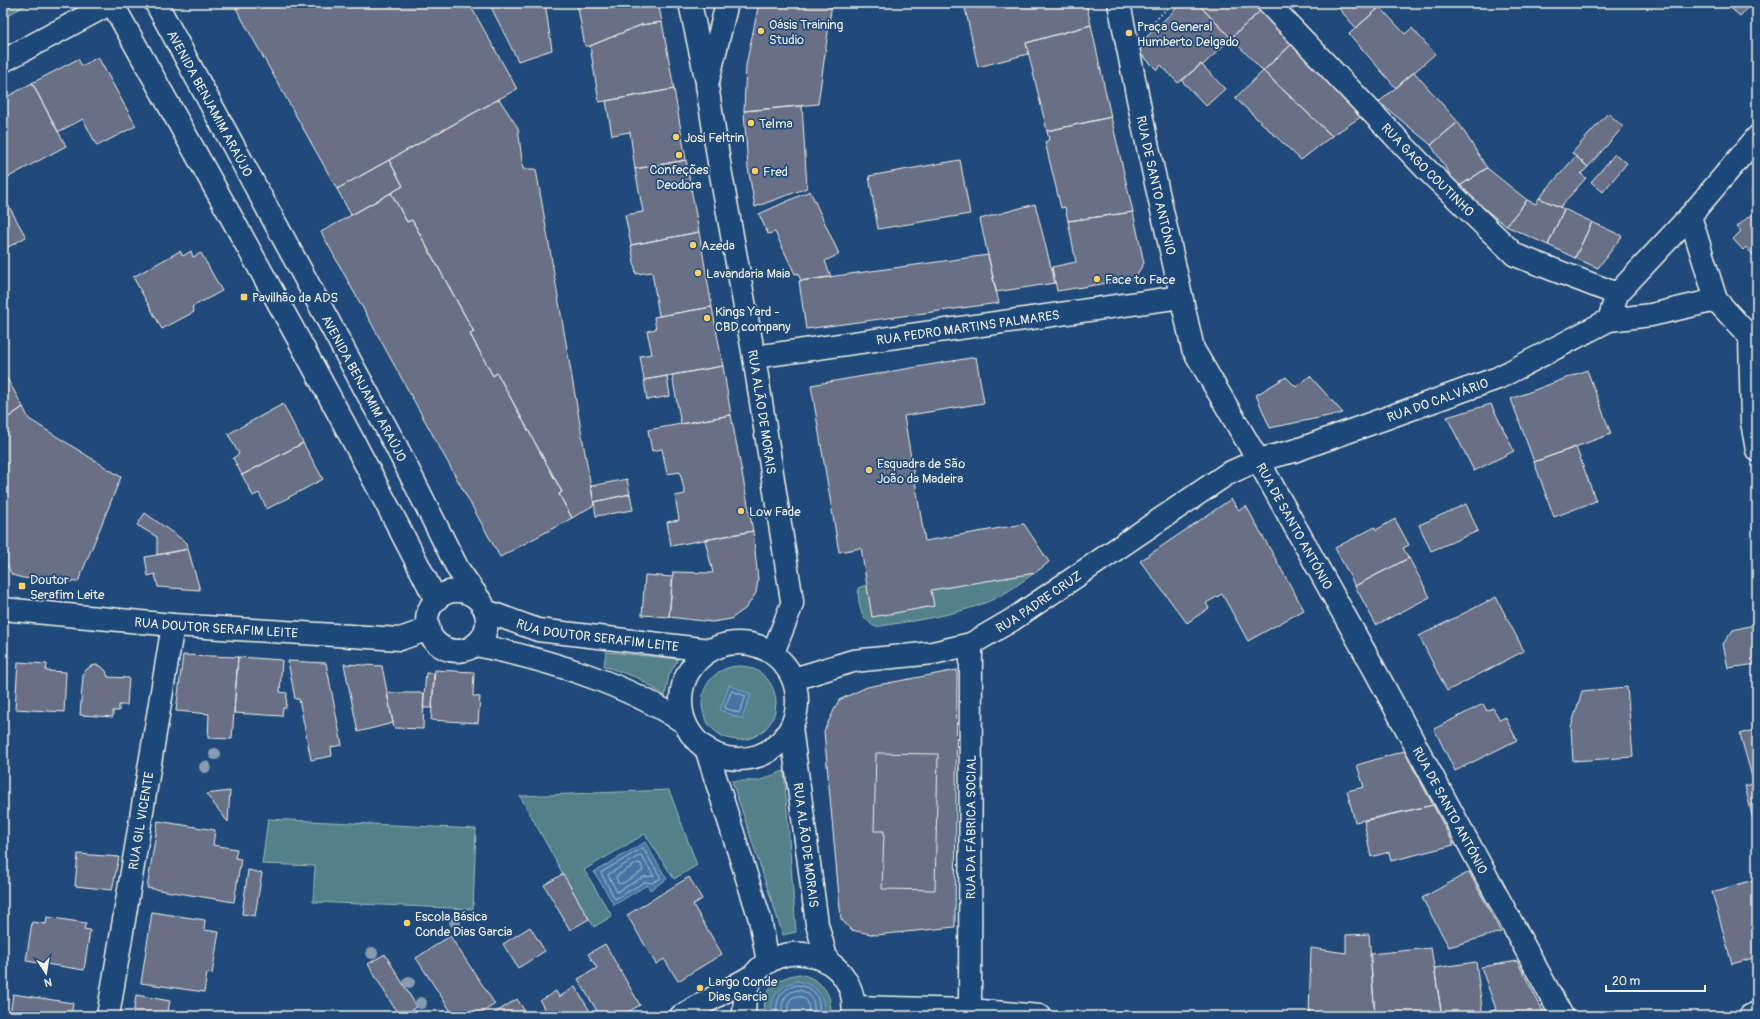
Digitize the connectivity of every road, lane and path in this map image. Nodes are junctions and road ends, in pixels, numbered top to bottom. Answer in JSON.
{"nodes":[{"id":1,"x":111,"y":3,"type":"edge"},
{"id":2,"x":156,"y":3,"type":"edge"},
{"id":3,"x":690,"y":3,"type":"edge"},
{"id":4,"x":727,"y":3,"type":"edge"},
{"id":5,"x":1119,"y":3,"type":"edge"},
{"id":6,"x":1173,"y":3,"type":"edge"},
{"id":7,"x":1268,"y":3,"type":"edge"},
{"id":8,"x":1155,"y":21,"type":"dead end"},
{"id":9,"x":3,"y":61,"type":"edge"},
{"id":10,"x":707,"y":85,"type":"junction"},
{"id":11,"x":1757,"y":137,"type":"edge"},
{"id":12,"x":1690,"y":216,"type":"junction"},
{"id":13,"x":1616,"y":294,"type":"junction"},
{"id":14,"x":1181,"y":297,"type":"junction"},
{"id":15,"x":1716,"y":300,"type":"junction"},
{"id":16,"x":1609,"y":320,"type":"junction"},
{"id":17,"x":1753,"y":338,"type":"edge"},
{"id":18,"x":754,"y":357,"type":"junction"},
{"id":19,"x":1757,"y":450,"type":"edge"},
{"id":20,"x":1258,"y":460,"type":"junction"},
{"id":21,"x":436,"y":600,"type":"junction"},
{"id":22,"x":484,"y":607,"type":"junction"},
{"id":23,"x":3,"y":609,"type":"edge"},
{"id":24,"x":172,"y":625,"type":"junction"},
{"id":25,"x":428,"y":629,"type":"junction"},
{"id":26,"x":971,"y":644,"type":"junction"},
{"id":27,"x":476,"y":645,"type":"junction"},
{"id":28,"x":710,"y":650,"type":"junction"},
{"id":29,"x":773,"y":653,"type":"junction"},
{"id":30,"x":794,"y":679,"type":"junction"},
{"id":31,"x":685,"y":723,"type":"junction"},
{"id":32,"x":792,"y":727,"type":"junction"},
{"id":33,"x":706,"y":748,"type":"junction"},
{"id":34,"x":827,"y":960,"type":"junction"},
{"id":35,"x":761,"y":969,"type":"junction"},
{"id":36,"x":970,"y":1010,"type":"junction"},
{"id":37,"x":854,"y":1011,"type":"edge"},
{"id":38,"x":1757,"y":1013,"type":"edge"},
{"id":39,"x":108,"y":1016,"type":"edge"},
{"id":40,"x":681,"y":1016,"type":"edge"},
{"id":41,"x":745,"y":1016,"type":"edge"},
{"id":42,"x":1040,"y":1016,"type":"edge"},
{"id":43,"x":1562,"y":1016,"type":"edge"},
{"id":44,"x":1750,"y":1016,"type":"edge"}],
"edges":[{"from":1,"to":9,"type":"street"},
{"from":1,"to":21,"type":"street"},
{"from":2,"to":22,"type":"street","name":"AVENIDA BENJAMIM ARAÚJO"},
{"from":3,"to":10,"type":"street"},
{"from":4,"to":10,"type":"street","name":"RUA ALÃO DE MORAIS"},
{"from":5,"to":14,"type":"street","name":"RUA DE SANTO ANTÓNIO"},
{"from":6,"to":8,"type":"path"},
{"from":7,"to":13,"type":"street","name":"RUA GAGO COUTINHO"},
{"from":10,"to":18,"type":"street","name":"RUA ALÃO DE MORAIS"},
{"from":11,"to":12,"type":"street"},
{"from":12,"to":13,"type":"street"},
{"from":12,"to":15,"type":"street"},
{"from":13,"to":16,"type":"street"},
{"from":14,"to":18,"type":"street","name":"RUA PEDRO MARTINS PALMARES"},
{"from":14,"to":20,"type":"street","name":"RUA DE SANTO ANTÓNIO"},
{"from":15,"to":16,"type":"street","name":"RUA DO CALVÁRIO"},
{"from":15,"to":17,"type":"street"},
{"from":16,"to":20,"type":"street","name":"RUA DO CALVÁRIO"},
{"from":17,"to":19,"type":"street"},
{"from":18,"to":29,"type":"street","name":"RUA ALÃO DE MORAIS"},
{"from":20,"to":26,"type":"street","name":"RUA PADRE CRUZ"},
{"from":20,"to":43,"type":"street","name":"RUA DE SANTO ANTÓNIO"},
{"from":21,"to":22,"type":"street","name":"RUA DOUTOR SERAFIM LEITE"},
{"from":21,"to":25,"type":"street"},
{"from":22,"to":27,"type":"street"},
{"from":22,"to":28,"type":"street","name":"RUA DOUTOR SERAFIM LEITE"},
{"from":23,"to":24,"type":"street","name":"RUA DOUTOR SERAFIM LEITE"},
{"from":24,"to":25,"type":"street","name":"RUA DOUTOR SERAFIM LEITE"},
{"from":24,"to":39,"type":"street","name":"RUA GIL VICENTE"},
{"from":25,"to":27,"type":"street"},
{"from":26,"to":30,"type":"street","name":"RUA PADRE CRUZ"},
{"from":26,"to":36,"type":"street","name":"RUA DA FÁBRICA SOCIAL"},
{"from":27,"to":31,"type":"street"},
{"from":28,"to":29,"type":"street","name":"RUA ALÃO DE MORAIS"},
{"from":28,"to":31,"type":"street","name":"RUA ALÃO DE MORAIS"},
{"from":29,"to":30,"type":"street","name":"RUA ALÃO DE MORAIS"},
{"from":30,"to":32,"type":"street","name":"RUA ALÃO DE MORAIS"},
{"from":31,"to":33,"type":"street","name":"RUA ALÃO DE MORAIS"},
{"from":32,"to":33,"type":"street","name":"RUA ALÃO DE MORAIS"},
{"from":32,"to":34,"type":"street","name":"RUA ALÃO DE MORAIS"},
{"from":33,"to":35,"type":"street","name":"RUA ALÃO DE MORAIS"},
{"from":34,"to":35,"type":"street"},
{"from":34,"to":37,"type":"street"},
{"from":35,"to":40,"type":"street"},
{"from":35,"to":41,"type":"street"},
{"from":36,"to":37,"type":"street"},
{"from":36,"to":42,"type":"street"},
{"from":38,"to":44,"type":"street"}]}
